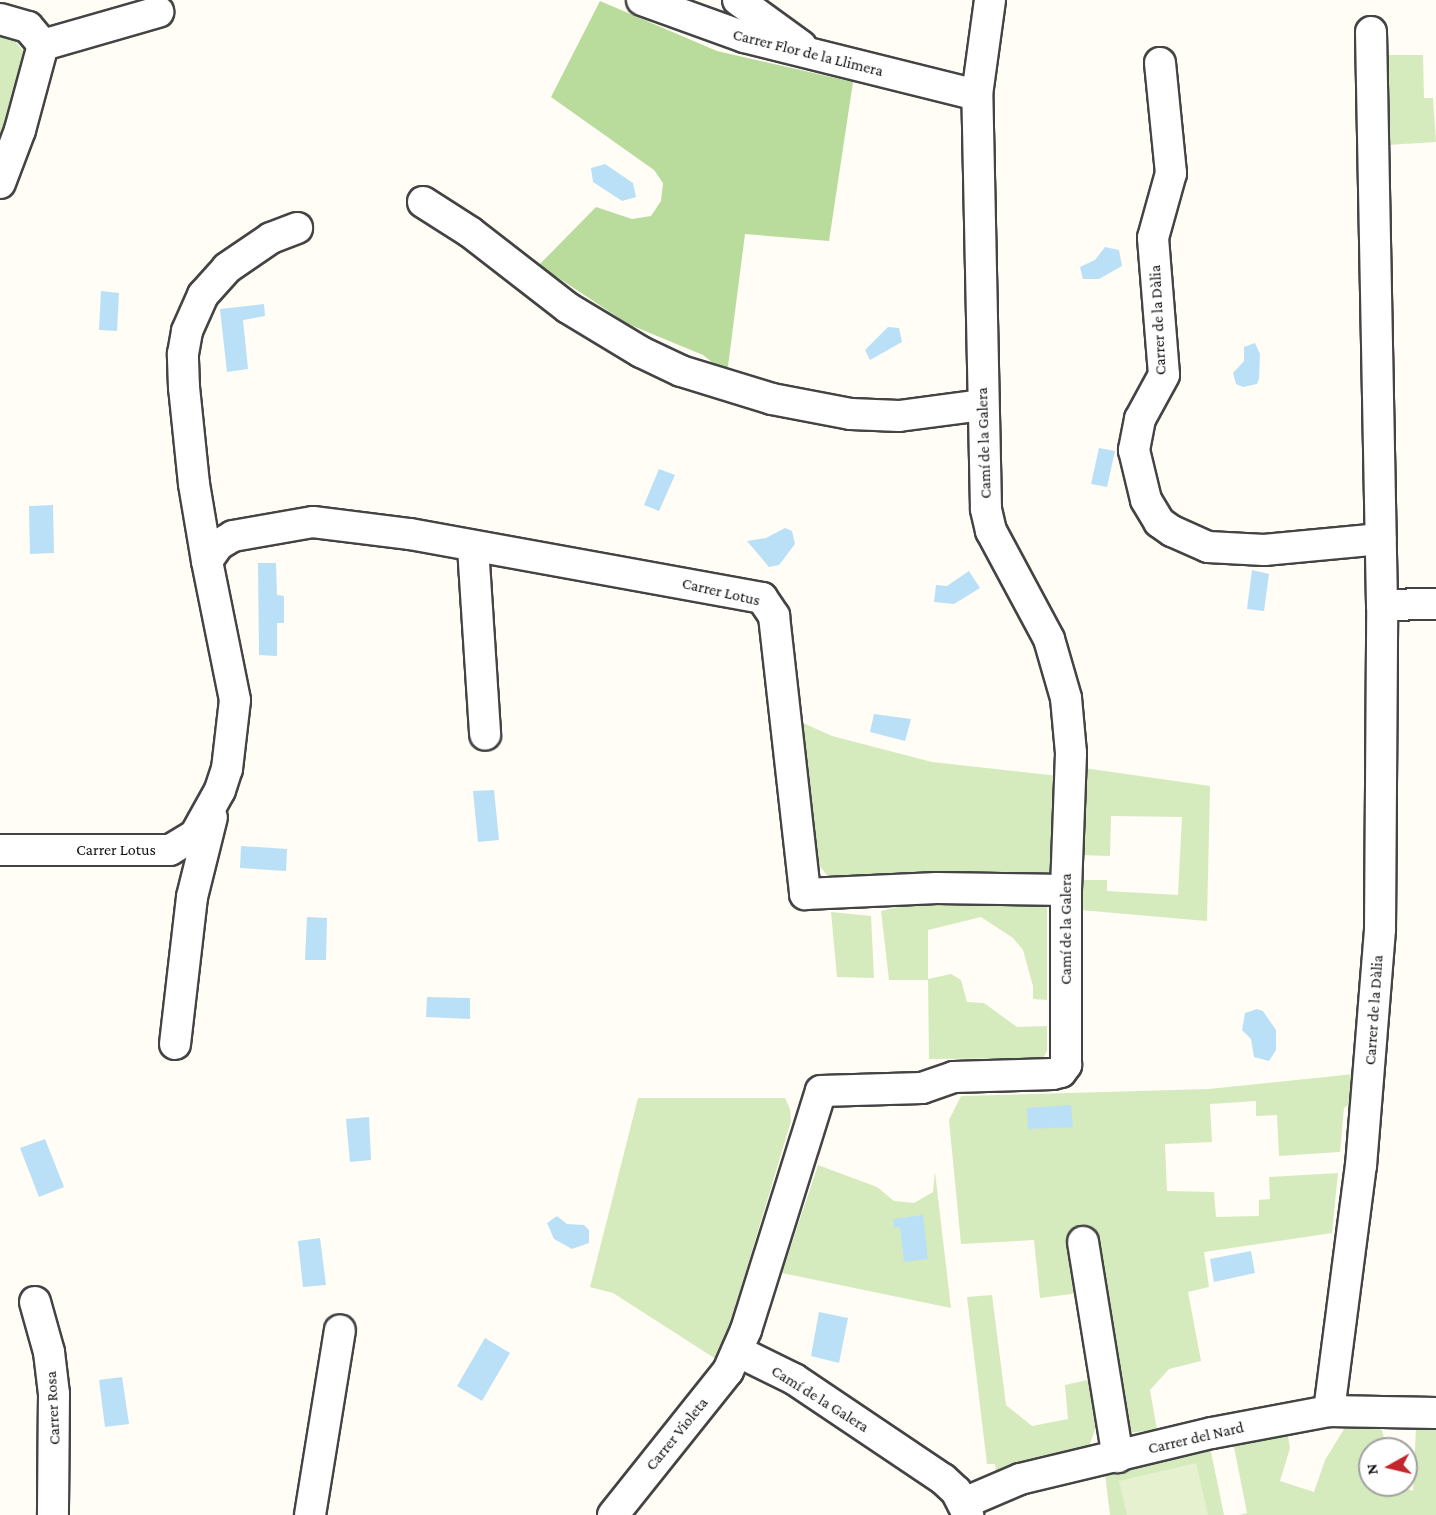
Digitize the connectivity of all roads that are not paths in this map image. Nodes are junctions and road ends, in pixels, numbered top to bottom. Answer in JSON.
{"nodes":[{"id":1,"x":642,"y":0,"type":"edge"},
{"id":2,"x":738,"y":0,"type":"edge"},
{"id":3,"x":990,"y":0,"type":"edge"},
{"id":4,"x":158,"y":12,"type":"dead end"},
{"id":5,"x":0,"y":19,"type":"edge"},
{"id":6,"x":1371,"y":32,"type":"dead end"},
{"id":7,"x":43,"y":45,"type":"junction"},
{"id":8,"x":811,"y":54,"type":"junction"},
{"id":9,"x":1160,"y":63,"type":"dead end"},
{"id":10,"x":977,"y":95,"type":"junction"},
{"id":11,"x":0,"y":183,"type":"edge"},
{"id":12,"x":423,"y":202,"type":"dead end"},
{"id":13,"x":297,"y":228,"type":"dead end"},
{"id":14,"x":981,"y":405,"type":"junction"},
{"id":15,"x":1380,"y":539,"type":"junction"},
{"id":16,"x":473,"y":547,"type":"junction"},
{"id":17,"x":207,"y":561,"type":"junction"},
{"id":18,"x":1436,"y":604,"type":"edge"},
{"id":19,"x":1382,"y":605,"type":"junction"},
{"id":20,"x":485,"y":735,"type":"dead end"},
{"id":21,"x":220,"y":790,"type":"junction"},
{"id":22,"x":0,"y":850,"type":"edge"},
{"id":23,"x":170,"y":850,"type":"junction"},
{"id":24,"x":1066,"y":890,"type":"junction"},
{"id":25,"x":192,"y":897,"type":"junction"},
{"id":26,"x":175,"y":1044,"type":"dead end"},
{"id":27,"x":1083,"y":1242,"type":"dead end"},
{"id":28,"x":35,"y":1302,"type":"dead end"},
{"id":29,"x":340,"y":1330,"type":"dead end"},
{"id":30,"x":737,"y":1351,"type":"junction"},
{"id":31,"x":1329,"y":1411,"type":"junction"},
{"id":32,"x":1436,"y":1413,"type":"edge"},
{"id":33,"x":1118,"y":1456,"type":"junction"},
{"id":34,"x":966,"y":1509,"type":"edge"},
{"id":35,"x":53,"y":1515,"type":"edge"},
{"id":36,"x":310,"y":1515,"type":"edge"},
{"id":37,"x":613,"y":1515,"type":"edge"}],
"edges":[{"from":1,"to":8,"type":"street","name":"Carrer Flor de la Llimera"},
{"from":2,"to":8,"type":"street"},
{"from":3,"to":10,"type":"street","name":"Camí de la Galera"},
{"from":4,"to":7,"type":"street"},
{"from":5,"to":7,"type":"street"},
{"from":6,"to":15,"type":"street","name":"Carrer de la Dàlia"},
{"from":7,"to":11,"type":"street"},
{"from":8,"to":10,"type":"street","name":"Carrer Flor de la Llimera"},
{"from":9,"to":15,"type":"street","name":"Carrer de la Dàlia"},
{"from":10,"to":14,"type":"street","name":"Camí de la Galera"},
{"from":12,"to":14,"type":"street"},
{"from":13,"to":17,"type":"street","name":"Carrer Lotus"},
{"from":14,"to":24,"type":"street","name":"Camí de la Galera"},
{"from":15,"to":19,"type":"street","name":"Carrer de la Dàlia"},
{"from":16,"to":17,"type":"street","name":"Carrer Lotus"},
{"from":16,"to":20,"type":"street"},
{"from":16,"to":24,"type":"street","name":"Carrer Lotus"},
{"from":17,"to":21,"type":"street","name":"Carrer Lotus"},
{"from":18,"to":19,"type":"street"},
{"from":19,"to":31,"type":"street","name":"Carrer de la Dàlia"},
{"from":21,"to":23,"type":"street","name":"Carrer Lotus"},
{"from":21,"to":25,"type":"street"},
{"from":22,"to":23,"type":"street","name":"Carrer Lotus"},
{"from":23,"to":25,"type":"street"},
{"from":24,"to":30,"type":"street","name":"Camí de la Galera"},
{"from":25,"to":26,"type":"street"},
{"from":27,"to":33,"type":"street"},
{"from":28,"to":35,"type":"street","name":"Carrer Rosa"},
{"from":29,"to":36,"type":"street"},
{"from":30,"to":34,"type":"street","name":"Camí de la Galera"},
{"from":30,"to":37,"type":"street","name":"Carrer Violeta"},
{"from":31,"to":32,"type":"street","name":"Carrer del Nard"},
{"from":31,"to":33,"type":"street","name":"Carrer del Nard"},
{"from":33,"to":34,"type":"street","name":"Carrer del Nard"}]}
